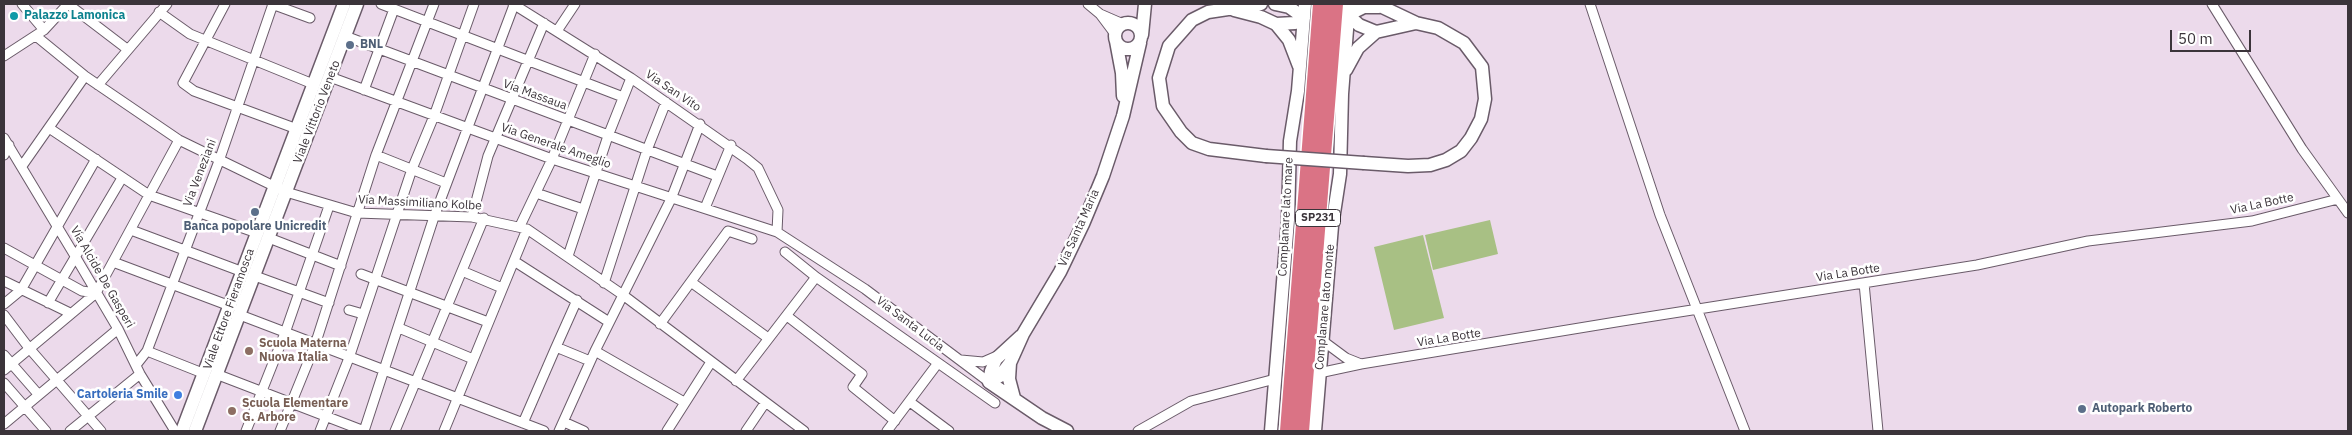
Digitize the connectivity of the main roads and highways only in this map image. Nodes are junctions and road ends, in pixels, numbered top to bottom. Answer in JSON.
{"nodes":[{"id":1,"x":344,"y":4,"type":"edge"},
{"id":2,"x":357,"y":4,"type":"edge"},
{"id":3,"x":1144,"y":4,"type":"edge"},
{"id":4,"x":1262,"y":4,"type":"edge"},
{"id":5,"x":1275,"y":4,"type":"edge"},
{"id":6,"x":1305,"y":4,"type":"edge"},
{"id":7,"x":1321,"y":4,"type":"edge"},
{"id":8,"x":1335,"y":4,"type":"edge"},
{"id":9,"x":1378,"y":5,"type":"edge"},
{"id":10,"x":1229,"y":9,"type":"junction"},
{"id":11,"x":1349,"y":10,"type":"edge"},
{"id":12,"x":1304,"y":18,"type":"junction"},
{"id":13,"x":1126,"y":23,"type":"junction"},
{"id":14,"x":1416,"y":23,"type":"junction"},
{"id":15,"x":1276,"y":24,"type":"junction"},
{"id":16,"x":1376,"y":32,"type":"junction"},
{"id":17,"x":1116,"y":38,"type":"junction"},
{"id":18,"x":1141,"y":39,"type":"junction"},
{"id":19,"x":1300,"y":68,"type":"junction"},
{"id":20,"x":1344,"y":74,"type":"junction"},
{"id":21,"x":1123,"y":116,"type":"junction"},
{"id":22,"x":280,"y":190,"type":"junction"},
{"id":23,"x":249,"y":274,"type":"junction"},
{"id":24,"x":1023,"y":334,"type":"junction"},
{"id":25,"x":1010,"y":363,"type":"junction"},
{"id":26,"x":211,"y":374,"type":"junction"},
{"id":27,"x":989,"y":382,"type":"junction"},
{"id":28,"x":1014,"y":398,"type":"junction"},
{"id":29,"x":1042,"y":418,"type":"junction"},
{"id":30,"x":182,"y":431,"type":"edge"},
{"id":31,"x":195,"y":431,"type":"edge"},
{"id":32,"x":1049,"y":431,"type":"edge"},
{"id":33,"x":1067,"y":431,"type":"edge"},
{"id":34,"x":1271,"y":431,"type":"edge"},
{"id":35,"x":1288,"y":431,"type":"edge"},
{"id":36,"x":1300,"y":431,"type":"edge"},
{"id":37,"x":1315,"y":431,"type":"edge"}],
"edges":[{"from":1,"to":22,"type":"main road","name":"Viale Vittorio Veneto"},
{"from":2,"to":22,"type":"main road","name":"Viale Vittorio Veneto"},
{"from":3,"to":13,"type":"main road","name":"Via Santa Maria"},
{"from":3,"to":18,"type":"main road","name":"Via Santa Maria"},
{"from":4,"to":10,"type":"main road"},
{"from":5,"to":12,"type":"main road"},
{"from":6,"to":12,"type":"main road","name":"Complanare lato mare"},
{"from":7,"to":35,"type":"highway","number":"SP231"},
{"from":8,"to":36,"type":"highway","number":"SP231"},
{"from":9,"to":11,"type":"main road"},
{"from":9,"to":14,"type":"main road"},
{"from":10,"to":14,"type":"main road","bridge":true},
{"from":10,"to":15,"type":"main road"},
{"from":11,"to":16,"type":"main road"},
{"from":11,"to":20,"type":"main road","name":"Complanare lato monte"},
{"from":12,"to":15,"type":"main road"},
{"from":12,"to":19,"type":"main road","name":"Complanare lato mare"},
{"from":13,"to":17,"type":"main road"},
{"from":13,"to":18,"type":"main road"},
{"from":14,"to":16,"type":"main road"},
{"from":15,"to":19,"type":"main road"},
{"from":16,"to":20,"type":"main road"},
{"from":17,"to":18,"type":"main road"},
{"from":17,"to":21,"type":"main road","name":"Via Santa Maria"},
{"from":18,"to":21,"type":"main road","name":"Via Santa Maria"},
{"from":19,"to":34,"type":"main road","name":"Complanare lato mare"},
{"from":20,"to":37,"type":"main road","name":"Complanare lato monte"},
{"from":21,"to":24,"type":"main road","name":"Via Santa Maria"},
{"from":22,"to":23,"type":"main road","name":"Viale Ettore Fieramosca"},
{"from":23,"to":26,"type":"main road","name":"Viale Ettore Fieramosca"},
{"from":23,"to":26,"type":"main road","name":"Viale Ettore Fieramosca"},
{"from":24,"to":25,"type":"main road","name":"Via Santa Maria"},
{"from":24,"to":27,"type":"main road","name":"Via Santa Maria"},
{"from":25,"to":27,"type":"main road","name":"Via Santa Maria"},
{"from":25,"to":28,"type":"main road","name":"Via Santa Maria"},
{"from":26,"to":30,"type":"main road","name":"Viale Ettore Fieramosca"},
{"from":26,"to":31,"type":"main road","name":"Viale Ettore Fieramosca"},
{"from":27,"to":28,"type":"main road","name":"Via Santa Lucia"},
{"from":28,"to":29,"type":"main road","name":"Via Santa Lucia"},
{"from":29,"to":32,"type":"main road","name":"Via Santa Lucia"},
{"from":29,"to":33,"type":"main road","name":"Via Santa Lucia"}]}
